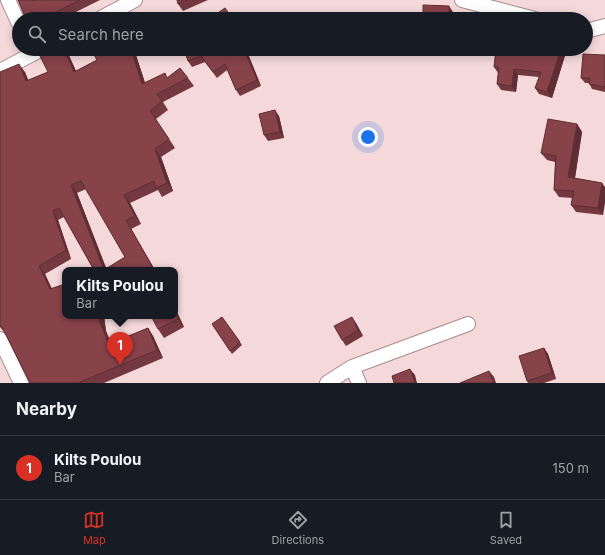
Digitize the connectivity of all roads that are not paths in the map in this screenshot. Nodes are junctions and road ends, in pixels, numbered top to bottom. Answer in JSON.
{"nodes":[{"id":1,"x":8,"y":0,"type":"edge"},
{"id":2,"x":135,"y":0,"type":"edge"},
{"id":3,"x":462,"y":0,"type":"edge"},
{"id":4,"x":14,"y":12,"type":"edge"},
{"id":5,"x":112,"y":12,"type":"edge"},
{"id":6,"x":508,"y":12,"type":"edge"},
{"id":7,"x":605,"y":26,"type":"edge"},
{"id":8,"x":593,"y":29,"type":"edge"},
{"id":9,"x":26,"y":56,"type":"edge"},
{"id":10,"x":0,"y":71,"type":"edge"},
{"id":11,"x":468,"y":324,"type":"dead end"},
{"id":12,"x":0,"y":339,"type":"edge"},
{"id":13,"x":352,"y":367,"type":"junction"},
{"id":14,"x":21,"y":383,"type":"edge"},
{"id":15,"x":327,"y":383,"type":"edge"},
{"id":16,"x":359,"y":383,"type":"edge"}],
"edges":[{"from":1,"to":4,"type":"street"},
{"from":2,"to":5,"type":"street"},
{"from":3,"to":6,"type":"street"},
{"from":7,"to":8,"type":"street"},
{"from":9,"to":10,"type":"street"},
{"from":11,"to":13,"type":"street"},
{"from":12,"to":14,"type":"street"},
{"from":13,"to":15,"type":"street"},
{"from":13,"to":16,"type":"street"}]}
